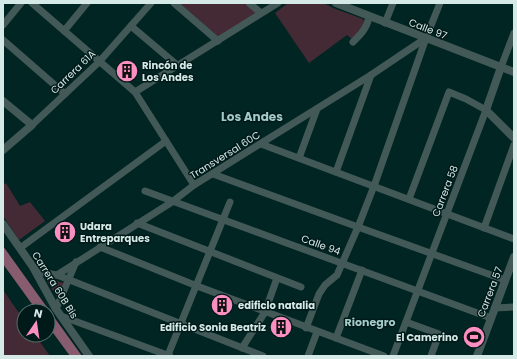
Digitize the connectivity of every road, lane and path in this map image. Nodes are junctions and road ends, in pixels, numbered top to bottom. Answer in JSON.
{"nodes":[{"id":1,"x":21,"y":3,"type":"edge"},
{"id":2,"x":32,"y":3,"type":"edge"},
{"id":3,"x":87,"y":3,"type":"edge"},
{"id":4,"x":151,"y":3,"type":"edge"},
{"id":5,"x":174,"y":3,"type":"edge"},
{"id":6,"x":249,"y":3,"type":"edge"},
{"id":7,"x":278,"y":3,"type":"edge"},
{"id":8,"x":392,"y":3,"type":"edge"},
{"id":9,"x":440,"y":3,"type":"edge"},
{"id":10,"x":340,"y":4,"type":"edge"},
{"id":11,"x":261,"y":13,"type":"junction"},
{"id":12,"x":370,"y":17,"type":"junction"},
{"id":13,"x":385,"y":23,"type":"junction"},
{"id":14,"x":3,"y":25,"type":"edge"},
{"id":15,"x":131,"y":26,"type":"junction"},
{"id":16,"x":64,"y":31,"type":"junction"},
{"id":17,"x":514,"y":33,"type":"edge"},
{"id":18,"x":426,"y":38,"type":"junction"},
{"id":19,"x":3,"y":40,"type":"edge"},
{"id":20,"x":218,"y":41,"type":"junction"},
{"id":21,"x":353,"y":42,"type":"dead end"},
{"id":22,"x":99,"y":62,"type":"junction"},
{"id":23,"x":177,"y":65,"type":"junction"},
{"id":24,"x":501,"y":67,"type":"junction"},
{"id":25,"x":514,"y":72,"type":"edge"},
{"id":26,"x":371,"y":75,"type":"junction"},
{"id":27,"x":135,"y":92,"type":"junction"},
{"id":28,"x":66,"y":94,"type":"junction"},
{"id":29,"x":3,"y":101,"type":"edge"},
{"id":30,"x":317,"y":109,"type":"junction"},
{"id":31,"x":486,"y":110,"type":"junction"},
{"id":32,"x":32,"y":125,"type":"junction"},
{"id":33,"x":514,"y":138,"type":"edge"},
{"id":34,"x":166,"y":141,"type":"junction"},
{"id":35,"x":261,"y":144,"type":"junction"},
{"id":36,"x":514,"y":145,"type":"edge"},
{"id":37,"x":3,"y":150,"type":"edge"},
{"id":38,"x":299,"y":158,"type":"junction"},
{"id":39,"x":336,"y":172,"type":"junction"},
{"id":40,"x":213,"y":174,"type":"junction"},
{"id":41,"x":194,"y":186,"type":"junction"},
{"id":42,"x":374,"y":186,"type":"junction"},
{"id":43,"x":145,"y":191,"type":"dead end"},
{"id":44,"x":409,"y":199,"type":"junction"},
{"id":45,"x":172,"y":202,"type":"junction"},
{"id":46,"x":230,"y":202,"type":"dead end"},
{"id":47,"x":447,"y":214,"type":"junction"},
{"id":48,"x":223,"y":220,"type":"junction"},
{"id":49,"x":137,"y":223,"type":"junction"},
{"id":50,"x":3,"y":224,"type":"edge"},
{"id":51,"x":358,"y":227,"type":"junction"},
{"id":52,"x":484,"y":228,"type":"junction"},
{"id":53,"x":514,"y":239,"type":"edge"},
{"id":54,"x":100,"y":247,"type":"junction"},
{"id":55,"x":20,"y":248,"type":"junction"},
{"id":56,"x":210,"y":252,"type":"junction"},
{"id":57,"x":431,"y":254,"type":"junction"},
{"id":58,"x":514,"y":257,"type":"edge"},
{"id":59,"x":76,"y":262,"type":"junction"},
{"id":60,"x":343,"y":263,"type":"junction"},
{"id":61,"x":33,"y":267,"type":"junction"},
{"id":62,"x":362,"y":270,"type":"junction"},
{"id":63,"x":57,"y":275,"type":"junction"},
{"id":64,"x":277,"y":278,"type":"junction"},
{"id":65,"x":69,"y":280,"type":"junction"},
{"id":66,"x":505,"y":280,"type":"junction"},
{"id":67,"x":197,"y":286,"type":"junction"},
{"id":68,"x":301,"y":287,"type":"dead end"},
{"id":69,"x":418,"y":291,"type":"junction"},
{"id":70,"x":514,"y":307,"type":"edge"},
{"id":71,"x":495,"y":308,"type":"junction"},
{"id":72,"x":59,"y":312,"type":"junction"},
{"id":73,"x":265,"y":312,"type":"junction"},
{"id":74,"x":491,"y":318,"type":"junction"},
{"id":75,"x":406,"y":322,"type":"junction"},
{"id":76,"x":181,"y":324,"type":"junction"},
{"id":77,"x":306,"y":328,"type":"junction"},
{"id":78,"x":317,"y":332,"type":"junction"},
{"id":79,"x":336,"y":338,"type":"junction"},
{"id":80,"x":242,"y":348,"type":"junction"},
{"id":81,"x":89,"y":356,"type":"edge"},
{"id":82,"x":169,"y":356,"type":"edge"},
{"id":83,"x":263,"y":356,"type":"edge"},
{"id":84,"x":308,"y":356,"type":"edge"},
{"id":85,"x":384,"y":356,"type":"edge"},
{"id":86,"x":393,"y":356,"type":"edge"},
{"id":87,"x":431,"y":356,"type":"edge"},
{"id":88,"x":476,"y":356,"type":"edge"}],
"edges":[{"from":1,"to":14,"type":"street"},
{"from":2,"to":16,"type":"street"},
{"from":3,"to":16,"type":"street"},
{"from":4,"to":15,"type":"street","name":"Carrera 61A"},
{"from":5,"to":20,"type":"street"},
{"from":6,"to":11,"type":"street"},
{"from":7,"to":11,"type":"street"},
{"from":8,"to":13,"type":"street"},
{"from":9,"to":18,"type":"street"},
{"from":10,"to":12,"type":"street","name":"Calle 97"},
{"from":11,"to":20,"type":"street"},
{"from":12,"to":13,"type":"street","name":"Calle 97"},
{"from":12,"to":21,"type":"street"},
{"from":13,"to":18,"type":"street","name":"Calle 97"},
{"from":15,"to":22,"type":"street","name":"Carrera 61A"},
{"from":15,"to":23,"type":"street"},
{"from":16,"to":22,"type":"street"},
{"from":17,"to":24,"type":"street","name":"Carrera 58"},
{"from":18,"to":24,"type":"street","name":"Calle 97"},
{"from":18,"to":26,"type":"street","name":"Transversal 60C"},
{"from":18,"to":42,"type":"street"},
{"from":19,"to":28,"type":"street"},
{"from":20,"to":23,"type":"street"},
{"from":22,"to":27,"type":"street"},
{"from":22,"to":28,"type":"street","name":"Carrera 61A"},
{"from":23,"to":27,"type":"street"},
{"from":24,"to":25,"type":"street","name":"Calle 97"},
{"from":24,"to":31,"type":"street","name":"Carrera 58"},
{"from":26,"to":30,"type":"street","name":"Transversal 60C"},
{"from":26,"to":39,"type":"street"},
{"from":27,"to":34,"type":"street"},
{"from":28,"to":32,"type":"street","name":"Carrera 61A"},
{"from":29,"to":32,"type":"street"},
{"from":30,"to":35,"type":"street","name":"Transversal 60C"},
{"from":30,"to":38,"type":"street"},
{"from":31,"to":33,"type":"street"},
{"from":31,"to":44,"type":"street"},
{"from":31,"to":47,"type":"street","name":"Carrera 58"},
{"from":32,"to":37,"type":"street","name":"Carrera 61A"},
{"from":34,"to":41,"type":"street"},
{"from":34,"to":55,"type":"street"},
{"from":35,"to":38,"type":"street"},
{"from":35,"to":40,"type":"street","name":"Transversal 60C"},
{"from":36,"to":52,"type":"street"},
{"from":38,"to":39,"type":"street"},
{"from":39,"to":42,"type":"street"},
{"from":40,"to":41,"type":"street","name":"Transversal 60C"},
{"from":40,"to":51,"type":"street"},
{"from":41,"to":45,"type":"street","name":"Transversal 60C"},
{"from":42,"to":44,"type":"street"},
{"from":42,"to":51,"type":"street"},
{"from":43,"to":45,"type":"street","name":"Calle 94"},
{"from":44,"to":47,"type":"street"},
{"from":45,"to":48,"type":"street","name":"Calle 94"},
{"from":45,"to":49,"type":"street","name":"Transversal 60C"},
{"from":46,"to":48,"type":"street"},
{"from":47,"to":52,"type":"street"},
{"from":47,"to":57,"type":"street","name":"Carrera 58"},
{"from":48,"to":56,"type":"street"},
{"from":48,"to":60,"type":"street","name":"Calle 94"},
{"from":49,"to":54,"type":"street","name":"Transversal 60C"},
{"from":49,"to":56,"type":"street"},
{"from":50,"to":55,"type":"street","name":"Carrera 60B Bis"},
{"from":51,"to":57,"type":"street"},
{"from":51,"to":60,"type":"street"},
{"from":52,"to":53,"type":"street"},
{"from":54,"to":59,"type":"street","name":"Transversal 60C"},
{"from":54,"to":67,"type":"street"},
{"from":55,"to":61,"type":"street","name":"Carrera 60B Bis"},
{"from":56,"to":64,"type":"street"},
{"from":56,"to":67,"type":"street"},
{"from":57,"to":66,"type":"street"},
{"from":57,"to":69,"type":"street","name":"Carrera 58"},
{"from":58,"to":66,"type":"street","name":"Carrera 57"},
{"from":59,"to":63,"type":"street","name":"Transversal 60C"},
{"from":59,"to":65,"type":"street"},
{"from":60,"to":62,"type":"street","name":"Calle 94"},
{"from":60,"to":77,"type":"street"},
{"from":61,"to":63,"type":"street"},
{"from":61,"to":72,"type":"street","name":"Carrera 60B Bis"},
{"from":62,"to":69,"type":"street","name":"Calle 94"},
{"from":62,"to":79,"type":"street"},
{"from":63,"to":65,"type":"street"},
{"from":64,"to":68,"type":"street"},
{"from":64,"to":73,"type":"street"},
{"from":65,"to":72,"type":"street"},
{"from":65,"to":76,"type":"street"},
{"from":66,"to":71,"type":"street","name":"Carrera 57"},
{"from":67,"to":73,"type":"street"},
{"from":67,"to":76,"type":"street"},
{"from":69,"to":74,"type":"street","name":"Calle 94"},
{"from":69,"to":75,"type":"street","name":"Carrera 58"},
{"from":70,"to":71,"type":"street"},
{"from":71,"to":74,"type":"street","name":"Carrera 57"},
{"from":72,"to":81,"type":"street","name":"Carrera 60B Bis"},
{"from":72,"to":82,"type":"street"},
{"from":73,"to":77,"type":"street"},
{"from":73,"to":80,"type":"street"},
{"from":74,"to":88,"type":"street","name":"Carrera 57"},
{"from":75,"to":86,"type":"street","name":"Carrera 58"},
{"from":75,"to":87,"type":"street"},
{"from":76,"to":80,"type":"street"},
{"from":76,"to":82,"type":"street"},
{"from":77,"to":78,"type":"street"},
{"from":78,"to":79,"type":"street"},
{"from":78,"to":84,"type":"street"},
{"from":79,"to":85,"type":"street"},
{"from":80,"to":83,"type":"street"}]}
